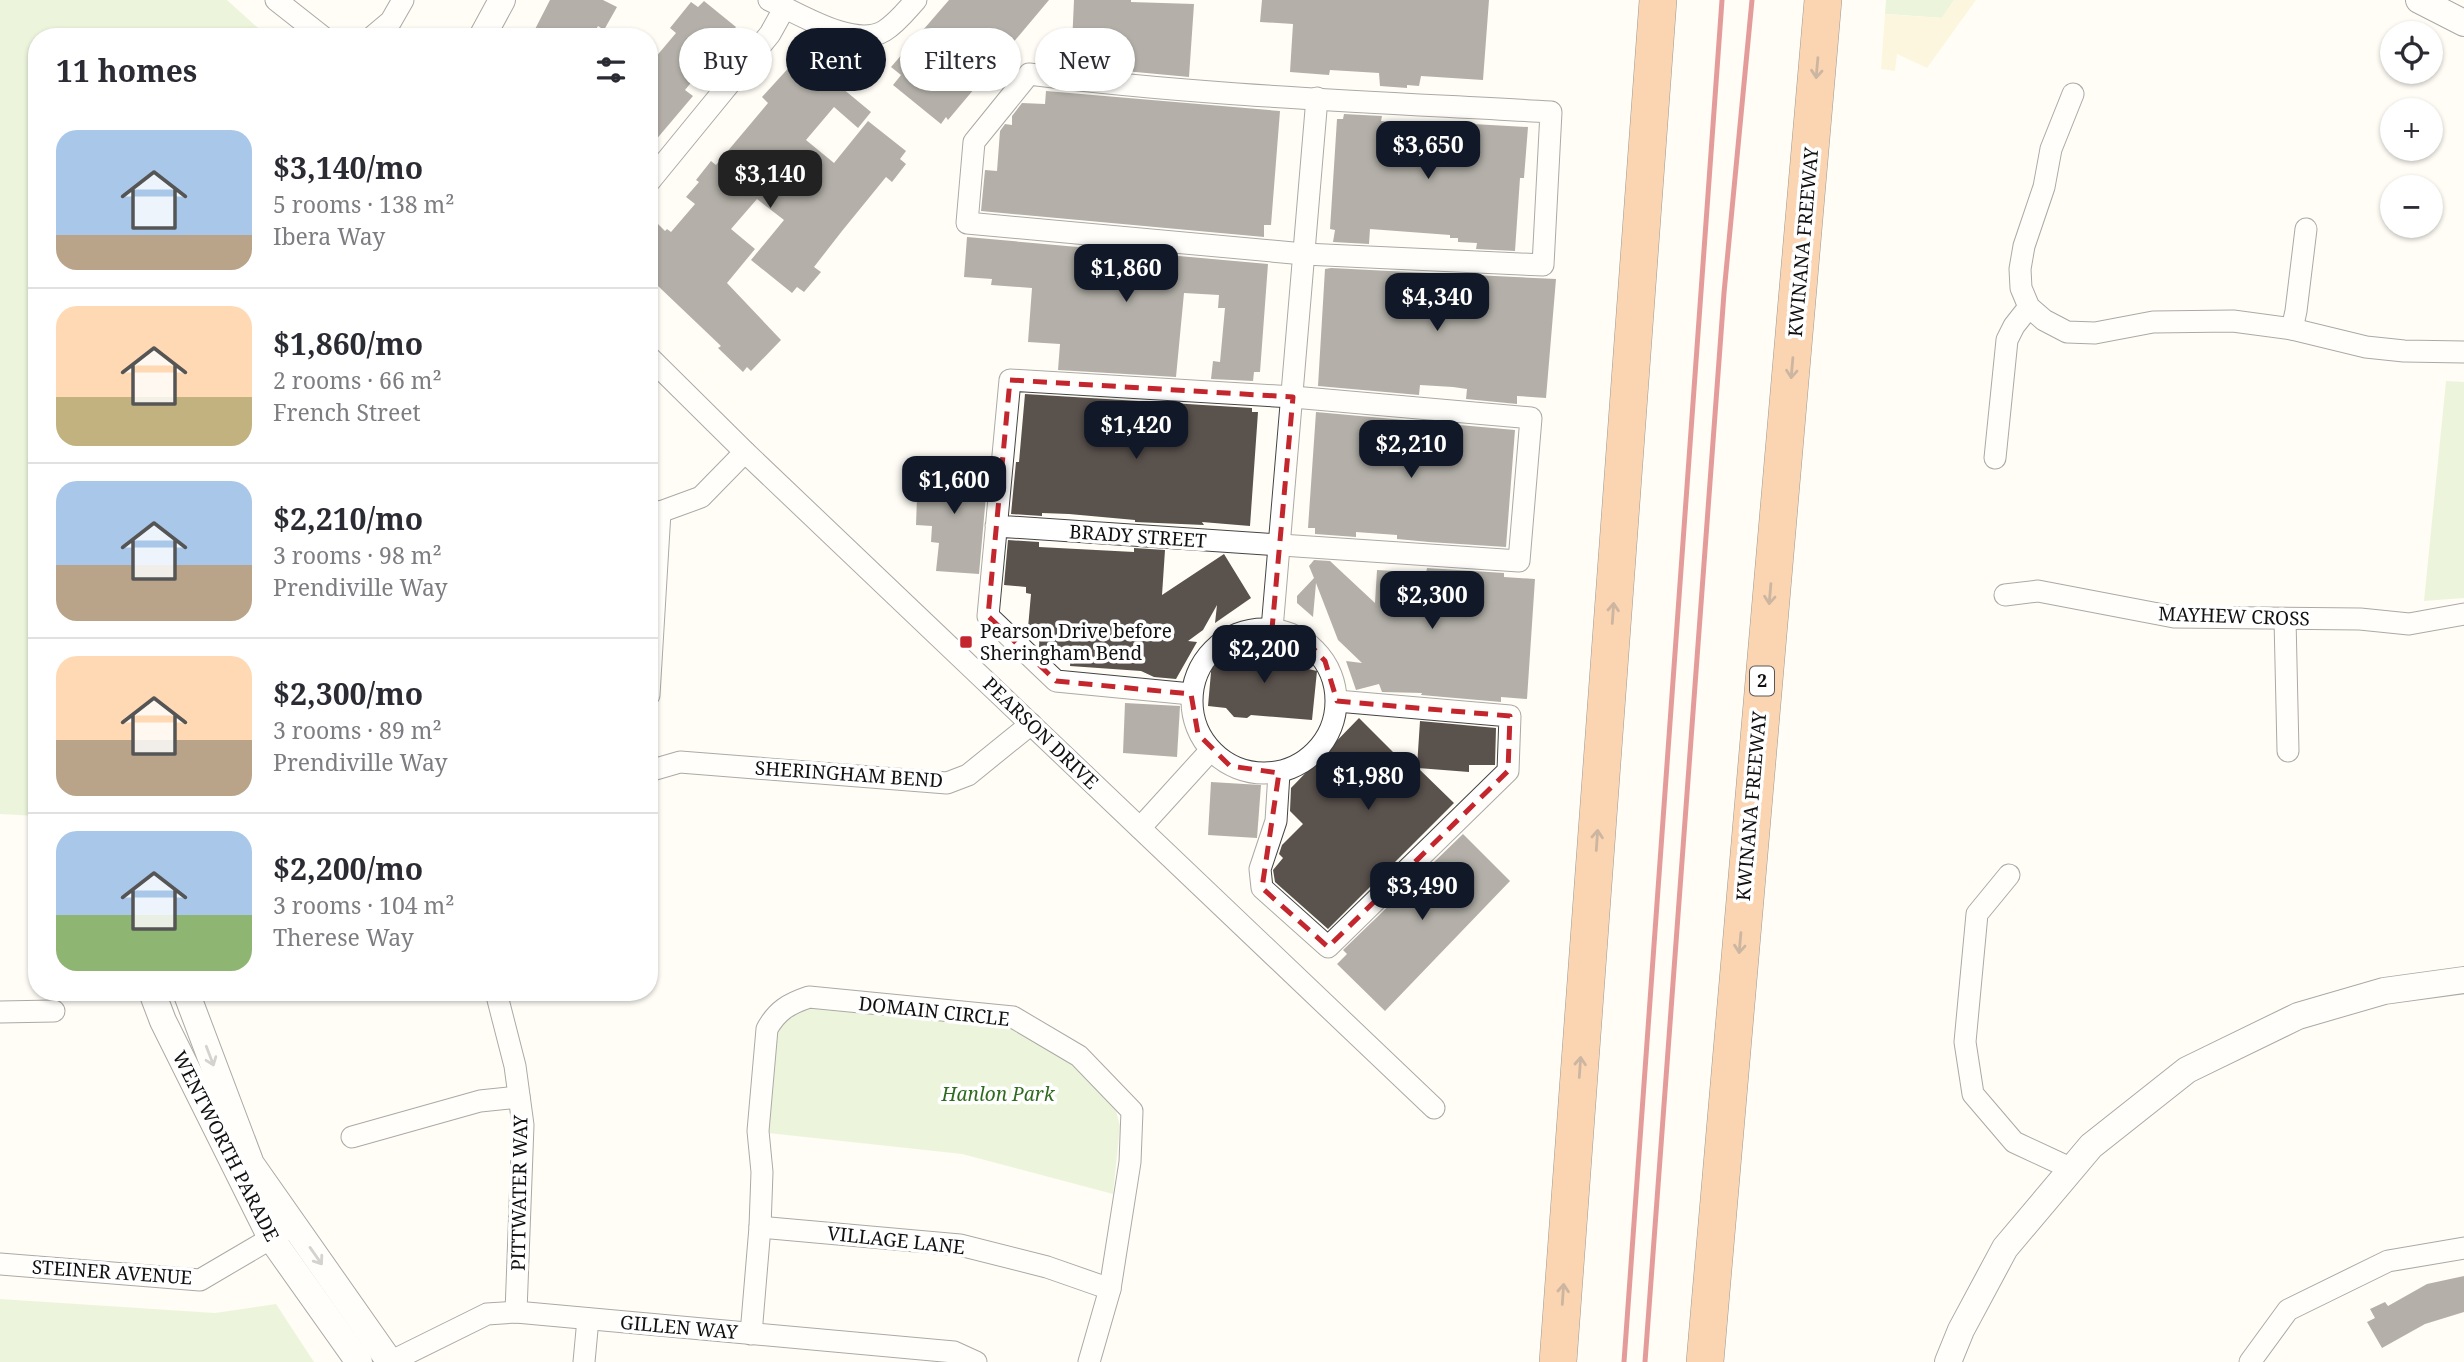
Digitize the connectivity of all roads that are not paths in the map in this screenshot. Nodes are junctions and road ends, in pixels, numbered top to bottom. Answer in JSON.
{"nodes":[{"id":1,"x":276,"y":0,"type":"edge"},
{"id":2,"x":403,"y":0,"type":"edge"},
{"id":3,"x":502,"y":0,"type":"edge"},
{"id":4,"x":916,"y":0,"type":"edge"},
{"id":5,"x":1658,"y":0,"type":"edge"},
{"id":6,"x":1823,"y":0,"type":"edge"},
{"id":7,"x":2419,"y":0,"type":"edge"},
{"id":8,"x":777,"y":4,"type":"edge"},
{"id":9,"x":2464,"y":23,"type":"edge"},
{"id":10,"x":312,"y":28,"type":"edge"},
{"id":11,"x":383,"y":28,"type":"edge"},
{"id":12,"x":487,"y":28,"type":"edge"},
{"id":13,"x":2073,"y":94,"type":"dead end"},
{"id":14,"x":1317,"y":98,"type":"junction"},
{"id":15,"x":658,"y":171,"type":"edge"},
{"id":16,"x":2306,"y":229,"type":"dead end"},
{"id":17,"x":1304,"y":254,"type":"junction"},
{"id":18,"x":2029,"y":307,"type":"junction"},
{"id":19,"x":2292,"y":329,"type":"junction"},
{"id":20,"x":2464,"y":352,"type":"edge"},
{"id":21,"x":658,"y":366,"type":"edge"},
{"id":22,"x":1293,"y":397,"type":"junction"},
{"id":23,"x":745,"y":452,"type":"junction"},
{"id":24,"x":1995,"y":458,"type":"dead end"},
{"id":25,"x":658,"y":511,"type":"edge"},
{"id":26,"x":996,"y":526,"type":"junction"},
{"id":27,"x":1280,"y":546,"type":"junction"},
{"id":28,"x":2005,"y":595,"type":"dead end"},
{"id":29,"x":2464,"y":614,"type":"edge"},
{"id":30,"x":2284,"y":619,"type":"junction"},
{"id":31,"x":1272,"y":629,"type":"junction"},
{"id":32,"x":1191,"y":694,"type":"junction"},
{"id":33,"x":1337,"y":701,"type":"junction"},
{"id":34,"x":1031,"y":724,"type":"junction"},
{"id":35,"x":1210,"y":751,"type":"junction"},
{"id":36,"x":2288,"y":751,"type":"dead end"},
{"id":37,"x":658,"y":767,"type":"edge"},
{"id":38,"x":1279,"y":773,"type":"junction"},
{"id":39,"x":1140,"y":828,"type":"junction"},
{"id":40,"x":2009,"y":875,"type":"dead end"},
{"id":41,"x":2464,"y":980,"type":"edge"},
{"id":42,"x":155,"y":1001,"type":"edge"},
{"id":43,"x":189,"y":1001,"type":"edge"},
{"id":44,"x":498,"y":1001,"type":"edge"},
{"id":45,"x":54,"y":1011,"type":"dead end"},
{"id":46,"x":0,"y":1012,"type":"edge"},
{"id":47,"x":519,"y":1097,"type":"junction"},
{"id":48,"x":1434,"y":1108,"type":"dead end"},
{"id":49,"x":352,"y":1137,"type":"dead end"},
{"id":50,"x":2072,"y":1168,"type":"junction"},
{"id":51,"x":294,"y":1225,"type":"junction"},
{"id":52,"x":760,"y":1227,"type":"junction"},
{"id":53,"x":271,"y":1238,"type":"junction"},
{"id":54,"x":2464,"y":1248,"type":"edge"},
{"id":55,"x":0,"y":1264,"type":"edge"},
{"id":56,"x":1110,"y":1289,"type":"junction"},
{"id":57,"x":516,"y":1312,"type":"junction"},
{"id":58,"x":588,"y":1319,"type":"junction"},
{"id":59,"x":751,"y":1334,"type":"junction"},
{"id":60,"x":359,"y":1362,"type":"edge"},
{"id":61,"x":390,"y":1362,"type":"edge"},
{"id":62,"x":584,"y":1362,"type":"edge"},
{"id":63,"x":976,"y":1362,"type":"edge"},
{"id":64,"x":1089,"y":1362,"type":"edge"},
{"id":65,"x":1558,"y":1362,"type":"edge"},
{"id":66,"x":1704,"y":1362,"type":"edge"},
{"id":67,"x":1948,"y":1362,"type":"edge"},
{"id":68,"x":2250,"y":1362,"type":"edge"}],
"edges":[{"from":1,"to":10,"type":"street"},
{"from":2,"to":11,"type":"street"},
{"from":3,"to":12,"type":"street"},
{"from":4,"to":8,"type":"street"},
{"from":65,"to":5,"type":"highway","one_way":true},
{"from":6,"to":66,"type":"highway","name":"KWINANA FREEWAY","number":"2","one_way":true},
{"from":7,"to":9,"type":"street"},
{"from":8,"to":15,"type":"street"},
{"from":13,"to":18,"type":"street"},
{"from":14,"to":17,"type":"street"},
{"from":14,"to":17,"type":"street"},
{"from":14,"to":17,"type":"street"},
{"from":16,"to":19,"type":"street"},
{"from":17,"to":22,"type":"street"},
{"from":18,"to":19,"type":"street"},
{"from":18,"to":24,"type":"street"},
{"from":19,"to":20,"type":"street"},
{"from":21,"to":23,"type":"street","name":"PEARSON DRIVE"},
{"from":22,"to":26,"type":"street"},
{"from":22,"to":27,"type":"street"},
{"from":22,"to":27,"type":"street","name":"BRADY STREET"},
{"from":23,"to":25,"type":"street"},
{"from":23,"to":34,"type":"street","name":"PEARSON DRIVE"},
{"from":26,"to":27,"type":"street","name":"BRADY STREET"},
{"from":26,"to":32,"type":"street"},
{"from":27,"to":31,"type":"street"},
{"from":28,"to":30,"type":"street","name":"MAYHEW CROSS"},
{"from":29,"to":30,"type":"street","name":"MAYHEW CROSS"},
{"from":30,"to":36,"type":"street"},
{"from":31,"to":32,"type":"street"},
{"from":31,"to":33,"type":"street"},
{"from":32,"to":35,"type":"street"},
{"from":33,"to":38,"type":"street"},
{"from":33,"to":38,"type":"street"},
{"from":34,"to":37,"type":"street","name":"SHERINGHAM BEND"},
{"from":34,"to":39,"type":"street","name":"PEARSON DRIVE"},
{"from":35,"to":38,"type":"street"},
{"from":35,"to":39,"type":"street"},
{"from":39,"to":48,"type":"street","name":"PEARSON DRIVE"},
{"from":40,"to":50,"type":"street"},
{"from":41,"to":50,"type":"street"},
{"from":42,"to":53,"type":"street","name":"WENTWORTH PARADE"},
{"from":43,"to":51,"type":"street","name":"WENTWORTH PARADE","one_way":true},
{"from":44,"to":47,"type":"street","name":"PITTWATER WAY"},
{"from":45,"to":46,"type":"street"},
{"from":47,"to":49,"type":"street"},
{"from":47,"to":57,"type":"street","name":"PITTWATER WAY"},
{"from":50,"to":67,"type":"street"},
{"from":51,"to":53,"type":"street","name":"STEINER AVENUE"},
{"from":51,"to":61,"type":"street","name":"WENTWORTH PARADE","one_way":true},
{"from":52,"to":56,"type":"street","name":"VILLAGE LANE"},
{"from":52,"to":56,"type":"street","name":"DOMAIN CIRCLE"},
{"from":52,"to":59,"type":"street","name":"DOMAIN CIRCLE"},
{"from":53,"to":55,"type":"street","name":"STEINER AVENUE"},
{"from":53,"to":60,"type":"street","name":"WENTWORTH PARADE"},
{"from":54,"to":68,"type":"street"},
{"from":56,"to":64,"type":"street","name":"DOMAIN CIRCLE"},
{"from":57,"to":58,"type":"street","name":"GILLEN WAY"},
{"from":57,"to":61,"type":"street","name":"GILLEN WAY"},
{"from":58,"to":59,"type":"street","name":"GILLEN WAY"},
{"from":58,"to":62,"type":"street"},
{"from":59,"to":63,"type":"street","name":"GILLEN WAY"}]}
